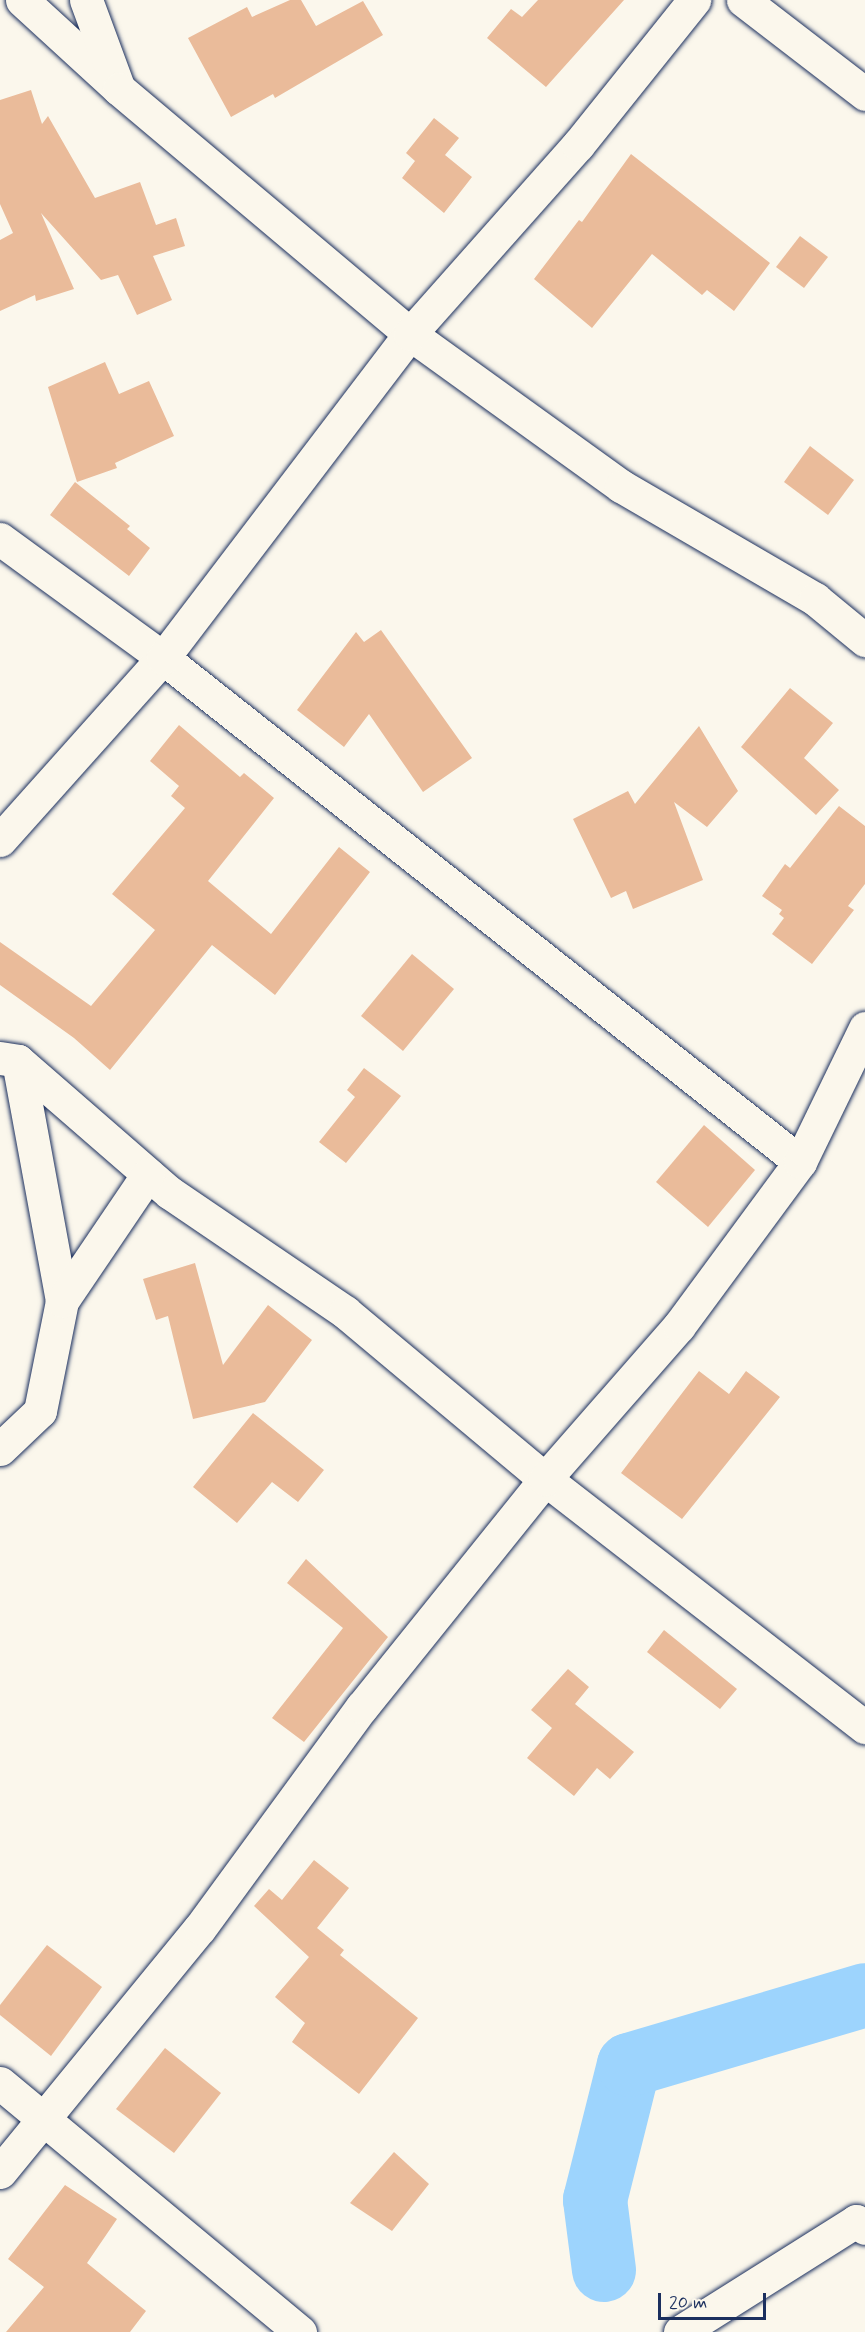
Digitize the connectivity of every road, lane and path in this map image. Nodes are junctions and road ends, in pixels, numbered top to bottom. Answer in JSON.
{"nodes":[{"id":1,"x":22,"y":0,"type":"edge"},
{"id":2,"x":86,"y":0,"type":"edge"},
{"id":3,"x":694,"y":0,"type":"edge"},
{"id":4,"x":743,"y":0,"type":"edge"},
{"id":5,"x":119,"y":89,"type":"junction"},
{"id":6,"x":865,"y":94,"type":"edge"},
{"id":7,"x":410,"y":334,"type":"junction"},
{"id":8,"x":0,"y":539,"type":"edge"},
{"id":9,"x":865,"y":640,"type":"edge"},
{"id":10,"x":163,"y":658,"type":"junction"},
{"id":11,"x":0,"y":840,"type":"edge"},
{"id":12,"x":865,"y":1028,"type":"edge"},
{"id":13,"x":9,"y":1060,"type":"edge"},
{"id":14,"x":800,"y":1162,"type":"junction"},
{"id":15,"x":148,"y":1174,"type":"junction"},
{"id":16,"x":62,"y":1301,"type":"junction"},
{"id":17,"x":0,"y":1449,"type":"edge"},
{"id":18,"x":545,"y":1479,"type":"junction"},
{"id":19,"x":865,"y":1727,"type":"edge"},
{"id":20,"x":0,"y":2083,"type":"edge"},
{"id":21,"x":41,"y":2117,"type":"junction"},
{"id":22,"x":0,"y":2172,"type":"edge"},
{"id":23,"x":862,"y":2220,"type":"edge"},
{"id":24,"x":300,"y":2332,"type":"edge"},
{"id":25,"x":680,"y":2332,"type":"edge"}],
"edges":[{"from":1,"to":5,"type":"street"},
{"from":2,"to":5,"type":"street"},
{"from":3,"to":7,"type":"street"},
{"from":4,"to":6,"type":"street"},
{"from":5,"to":7,"type":"street"},
{"from":7,"to":9,"type":"street"},
{"from":7,"to":10,"type":"street"},
{"from":8,"to":10,"type":"street"},
{"from":10,"to":11,"type":"street"},
{"from":10,"to":14,"type":"street"},
{"from":12,"to":14,"type":"street"},
{"from":13,"to":15,"type":"street"},
{"from":13,"to":16,"type":"street"},
{"from":14,"to":18,"type":"street"},
{"from":15,"to":16,"type":"street"},
{"from":15,"to":18,"type":"street"},
{"from":16,"to":17,"type":"street"},
{"from":18,"to":19,"type":"street"},
{"from":18,"to":21,"type":"street"},
{"from":20,"to":21,"type":"street"},
{"from":21,"to":22,"type":"street"},
{"from":21,"to":24,"type":"street"},
{"from":23,"to":25,"type":"street"}]}
